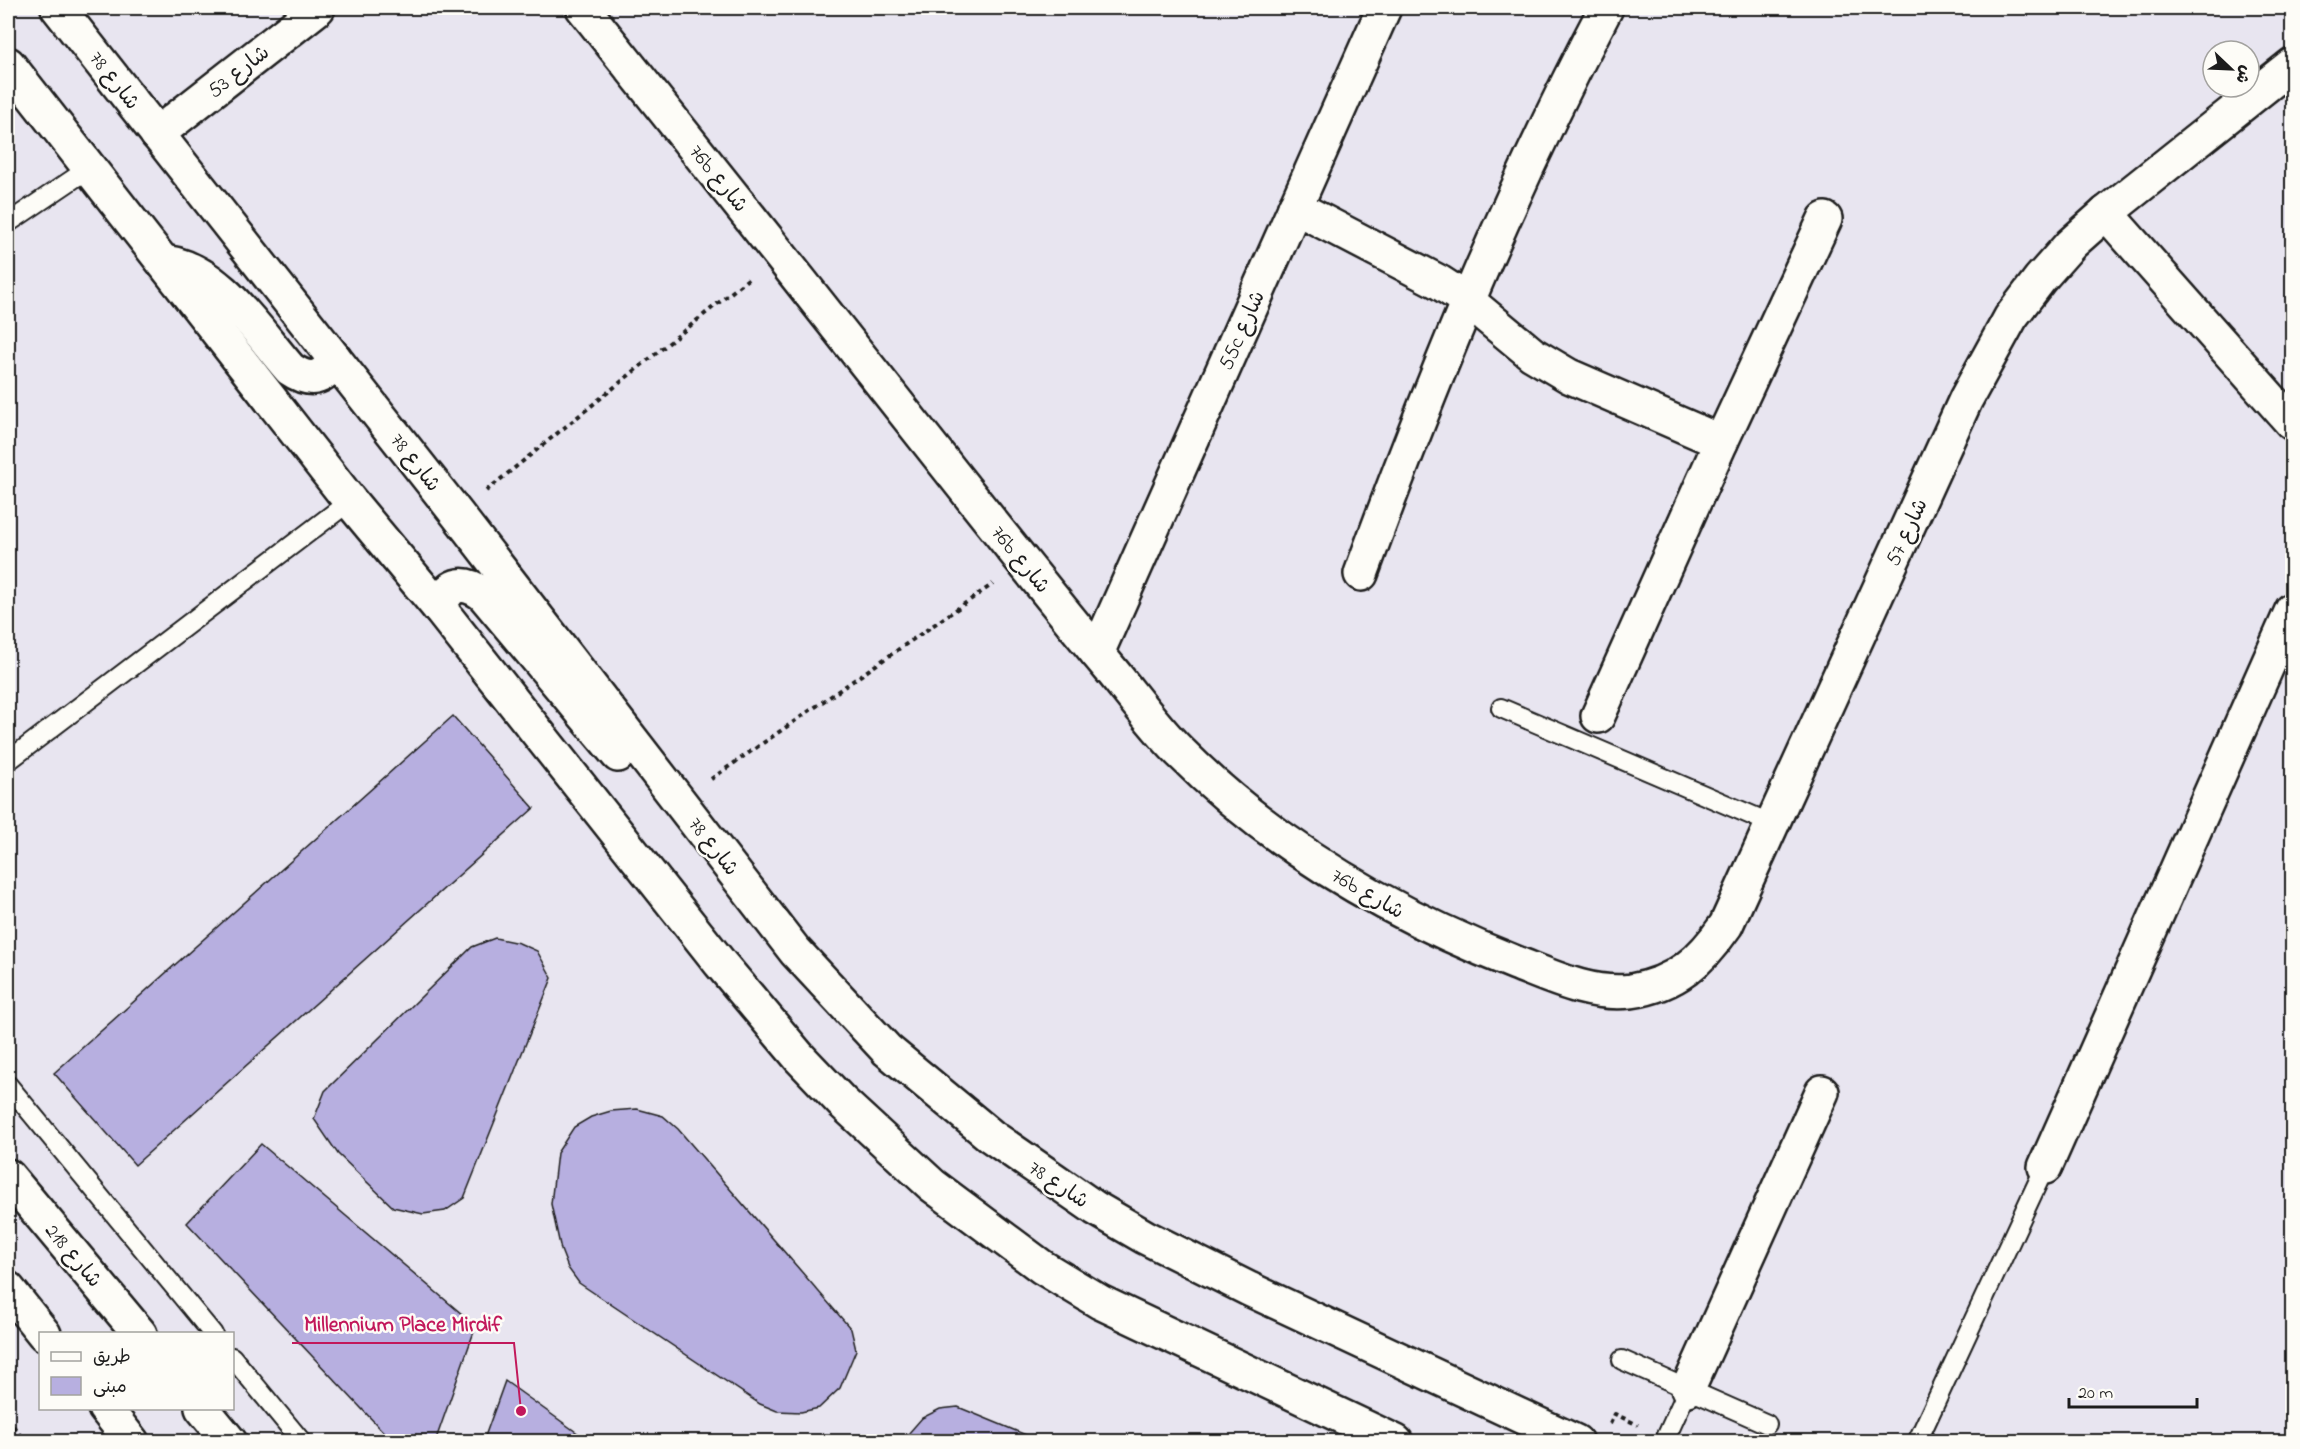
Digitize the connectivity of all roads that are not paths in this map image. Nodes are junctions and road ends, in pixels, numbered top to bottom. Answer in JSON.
{"nodes":[{"id":1,"x":58,"y":8,"type":"edge"},
{"id":2,"x":318,"y":8,"type":"edge"},
{"id":3,"x":583,"y":8,"type":"edge"},
{"id":4,"x":1384,"y":8,"type":"edge"},
{"id":5,"x":1606,"y":8,"type":"edge"},
{"id":6,"x":8,"y":64,"type":"edge"},
{"id":7,"x":2292,"y":65,"type":"edge"},
{"id":8,"x":157,"y":134,"type":"junction"},
{"id":9,"x":91,"y":167,"type":"junction"},
{"id":10,"x":1295,"y":207,"type":"junction"},
{"id":11,"x":2106,"y":213,"type":"junction"},
{"id":12,"x":1825,"y":219,"type":"dead end"},
{"id":13,"x":8,"y":223,"type":"edge"},
{"id":14,"x":165,"y":262,"type":"junction"},
{"id":15,"x":1467,"y":300,"type":"junction"},
{"id":16,"x":334,"y":358,"type":"junction"},
{"id":17,"x":2292,"y":423,"type":"edge"},
{"id":18,"x":1721,"y":442,"type":"junction"},
{"id":19,"x":350,"y":501,"type":"junction"},
{"id":20,"x":1361,"y":574,"type":"dead end"},
{"id":21,"x":439,"y":609,"type":"junction"},
{"id":22,"x":2289,"y":626,"type":"edge"},
{"id":23,"x":1097,"y":653,"type":"junction"},
{"id":24,"x":1501,"y":708,"type":"dead end"},
{"id":25,"x":1598,"y":716,"type":"dead end"},
{"id":26,"x":8,"y":761,"type":"edge"},
{"id":27,"x":679,"y":801,"type":"junction"},
{"id":28,"x":1772,"y":824,"type":"junction"},
{"id":29,"x":1566,"y":983,"type":"joint"},
{"id":30,"x":8,"y":1085,"type":"edge"},
{"id":31,"x":1822,"y":1092,"type":"dead end"},
{"id":32,"x":2045,"y":1167,"type":"joint"},
{"id":33,"x":8,"y":1176,"type":"edge"},
{"id":34,"x":8,"y":1289,"type":"edge"},
{"id":35,"x":42,"y":1332,"type":"edge"},
{"id":36,"x":138,"y":1332,"type":"edge"},
{"id":37,"x":211,"y":1332,"type":"edge"},
{"id":38,"x":234,"y":1359,"type":"edge"},
{"id":39,"x":1622,"y":1360,"type":"dead end"},
{"id":40,"x":1688,"y":1389,"type":"junction"},
{"id":41,"x":107,"y":1410,"type":"edge"},
{"id":42,"x":204,"y":1410,"type":"edge"},
{"id":43,"x":1767,"y":1424,"type":"dead end"},
{"id":44,"x":1591,"y":1437,"type":"edge"},
{"id":45,"x":1665,"y":1440,"type":"edge"},
{"id":46,"x":132,"y":1442,"type":"edge"},
{"id":47,"x":230,"y":1442,"type":"edge"},
{"id":48,"x":302,"y":1442,"type":"edge"},
{"id":49,"x":1396,"y":1442,"type":"edge"},
{"id":50,"x":1917,"y":1442,"type":"edge"}],
"edges":[{"from":1,"to":8,"type":"street","name":"شارع 78"},
{"from":2,"to":8,"type":"street","name":"شارع 53"},
{"from":3,"to":23,"type":"street","name":"76b شارع"},
{"from":4,"to":10,"type":"street","name":"55c شارع"},
{"from":5,"to":15,"type":"street"},
{"from":6,"to":9,"type":"street"},
{"from":7,"to":11,"type":"street","name":"شارع 57"},
{"from":8,"to":16,"type":"street","name":"شارع 78"},
{"from":9,"to":13,"type":"lane"},
{"from":9,"to":14,"type":"street"},
{"from":10,"to":15,"type":"street"},
{"from":10,"to":23,"type":"street","name":"55c شارع"},
{"from":11,"to":17,"type":"street"},
{"from":11,"to":28,"type":"street","name":"شارع 57"},
{"from":12,"to":18,"type":"street"},
{"from":14,"to":16,"type":"street"},
{"from":14,"to":19,"type":"street"},
{"from":15,"to":18,"type":"street"},
{"from":15,"to":20,"type":"street"},
{"from":16,"to":27,"type":"street","name":"شارع 78"},
{"from":18,"to":25,"type":"street"},
{"from":19,"to":21,"type":"street"},
{"from":19,"to":26,"type":"lane"},
{"from":21,"to":27,"type":"street"},
{"from":21,"to":49,"type":"street"},
{"from":22,"to":32,"type":"street"},
{"from":23,"to":29,"type":"street","name":"76b شارع"},
{"from":24,"to":28,"type":"lane"},
{"from":27,"to":44,"type":"street","name":"شارع 78"},
{"from":28,"to":29,"type":"street","name":"شارع 57"},
{"from":30,"to":37,"type":"lane"},
{"from":31,"to":40,"type":"street"},
{"from":32,"to":50,"type":"lane"},
{"from":33,"to":36,"type":"street","name":"شارع 218"},
{"from":34,"to":35,"type":"street"},
{"from":38,"to":48,"type":"lane"},
{"from":39,"to":40,"type":"lane"},
{"from":40,"to":43,"type":"lane"},
{"from":40,"to":45,"type":"lane"},
{"from":41,"to":46,"type":"street"},
{"from":42,"to":47,"type":"street"}]}
